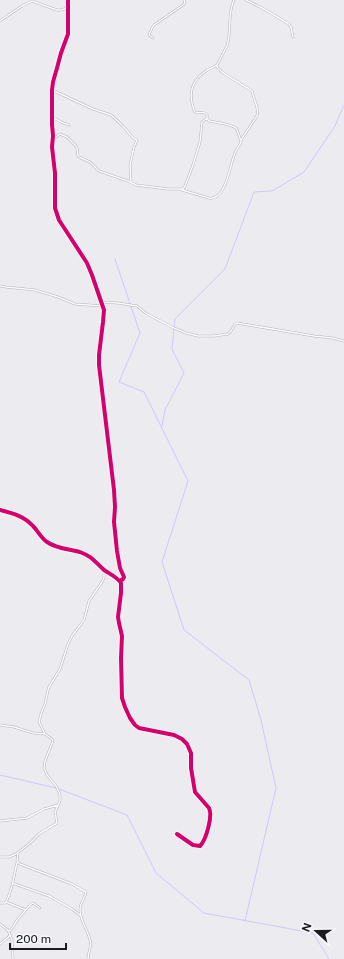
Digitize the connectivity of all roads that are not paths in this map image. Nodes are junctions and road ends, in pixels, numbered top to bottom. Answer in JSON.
{"nodes":[{"id":1,"x":68,"y":0,"type":"edge"},
{"id":2,"x":184,"y":0,"type":"edge"},
{"id":3,"x":234,"y":0,"type":"edge"},
{"id":4,"x":246,"y":0,"type":"edge"},
{"id":5,"x":67,"y":8,"type":"junction"},
{"id":6,"x":0,"y":21,"type":"edge"},
{"id":7,"x":293,"y":37,"type":"dead end"},
{"id":8,"x":153,"y":38,"type":"dead end"},
{"id":9,"x":217,"y":64,"type":"junction"},
{"id":10,"x":52,"y":90,"type":"junction"},
{"id":11,"x":52,"y":117,"type":"junction"},
{"id":12,"x":207,"y":118,"type":"junction"},
{"id":13,"x":69,"y":125,"type":"dead end"},
{"id":14,"x":53,"y":136,"type":"junction"},
{"id":15,"x":241,"y":140,"type":"junction"},
{"id":16,"x":131,"y":183,"type":"junction"},
{"id":17,"x":181,"y":190,"type":"junction"},
{"id":18,"x":0,"y":286,"type":"edge"},
{"id":19,"x":101,"y":302,"type":"junction"},
{"id":20,"x":102,"y":306,"type":"junction"},
{"id":21,"x":344,"y":341,"type":"edge"},
{"id":22,"x":0,"y":510,"type":"edge"},
{"id":23,"x":104,"y":570,"type":"junction"},
{"id":24,"x":120,"y":581,"type":"junction"},
{"id":25,"x":0,"y":725,"type":"edge"},
{"id":26,"x":45,"y":734,"type":"junction"},
{"id":27,"x":58,"y":805,"type":"junction"},
{"id":28,"x":0,"y":821,"type":"edge"},
{"id":29,"x":177,"y":834,"type":"dead end"},
{"id":30,"x":18,"y":852,"type":"junction"},
{"id":31,"x":0,"y":856,"type":"edge"},
{"id":32,"x":17,"y":861,"type":"junction"},
{"id":33,"x":12,"y":883,"type":"junction"},
{"id":34,"x":6,"y":902,"type":"junction"},
{"id":35,"x":0,"y":904,"type":"edge"},
{"id":36,"x":40,"y":908,"type":"dead end"},
{"id":37,"x":26,"y":910,"type":"junction"},
{"id":38,"x":81,"y":916,"type":"junction"},
{"id":39,"x":0,"y":924,"type":"edge"},
{"id":40,"x":8,"y":931,"type":"junction"},
{"id":41,"x":10,"y":935,"type":"junction"},
{"id":42,"x":0,"y":944,"type":"edge"},
{"id":43,"x":14,"y":959,"type":"edge"},
{"id":44,"x":88,"y":959,"type":"edge"}],
"edges":[{"from":1,"to":5,"type":"street"},
{"from":2,"to":8,"type":"street"},
{"from":3,"to":9,"type":"street"},
{"from":4,"to":7,"type":"street"},
{"from":5,"to":6,"type":"street"},
{"from":5,"to":10,"type":"street"},
{"from":9,"to":12,"type":"street"},
{"from":9,"to":15,"type":"street"},
{"from":10,"to":11,"type":"street"},
{"from":10,"to":16,"type":"street"},
{"from":11,"to":13,"type":"street"},
{"from":11,"to":14,"type":"street"},
{"from":12,"to":15,"type":"street"},
{"from":12,"to":17,"type":"street"},
{"from":14,"to":16,"type":"street"},
{"from":14,"to":19,"type":"street"},
{"from":15,"to":17,"type":"street"},
{"from":16,"to":17,"type":"street"},
{"from":18,"to":20,"type":"street"},
{"from":19,"to":20,"type":"street"},
{"from":19,"to":21,"type":"street"},
{"from":20,"to":24,"type":"street"},
{"from":22,"to":23,"type":"street"},
{"from":23,"to":24,"type":"street"},
{"from":23,"to":26,"type":"street"},
{"from":24,"to":29,"type":"street"},
{"from":25,"to":26,"type":"street"},
{"from":26,"to":27,"type":"street"},
{"from":27,"to":28,"type":"street"},
{"from":27,"to":30,"type":"street"},
{"from":30,"to":31,"type":"street"},
{"from":30,"to":32,"type":"street"},
{"from":32,"to":33,"type":"street"},
{"from":32,"to":38,"type":"street"},
{"from":33,"to":34,"type":"street"},
{"from":33,"to":38,"type":"street"},
{"from":34,"to":35,"type":"street"},
{"from":34,"to":37,"type":"street"},
{"from":36,"to":37,"type":"street"},
{"from":37,"to":40,"type":"street"},
{"from":38,"to":44,"type":"street"},
{"from":39,"to":40,"type":"street"},
{"from":40,"to":41,"type":"street"},
{"from":41,"to":42,"type":"street"},
{"from":41,"to":43,"type":"street"}]}
